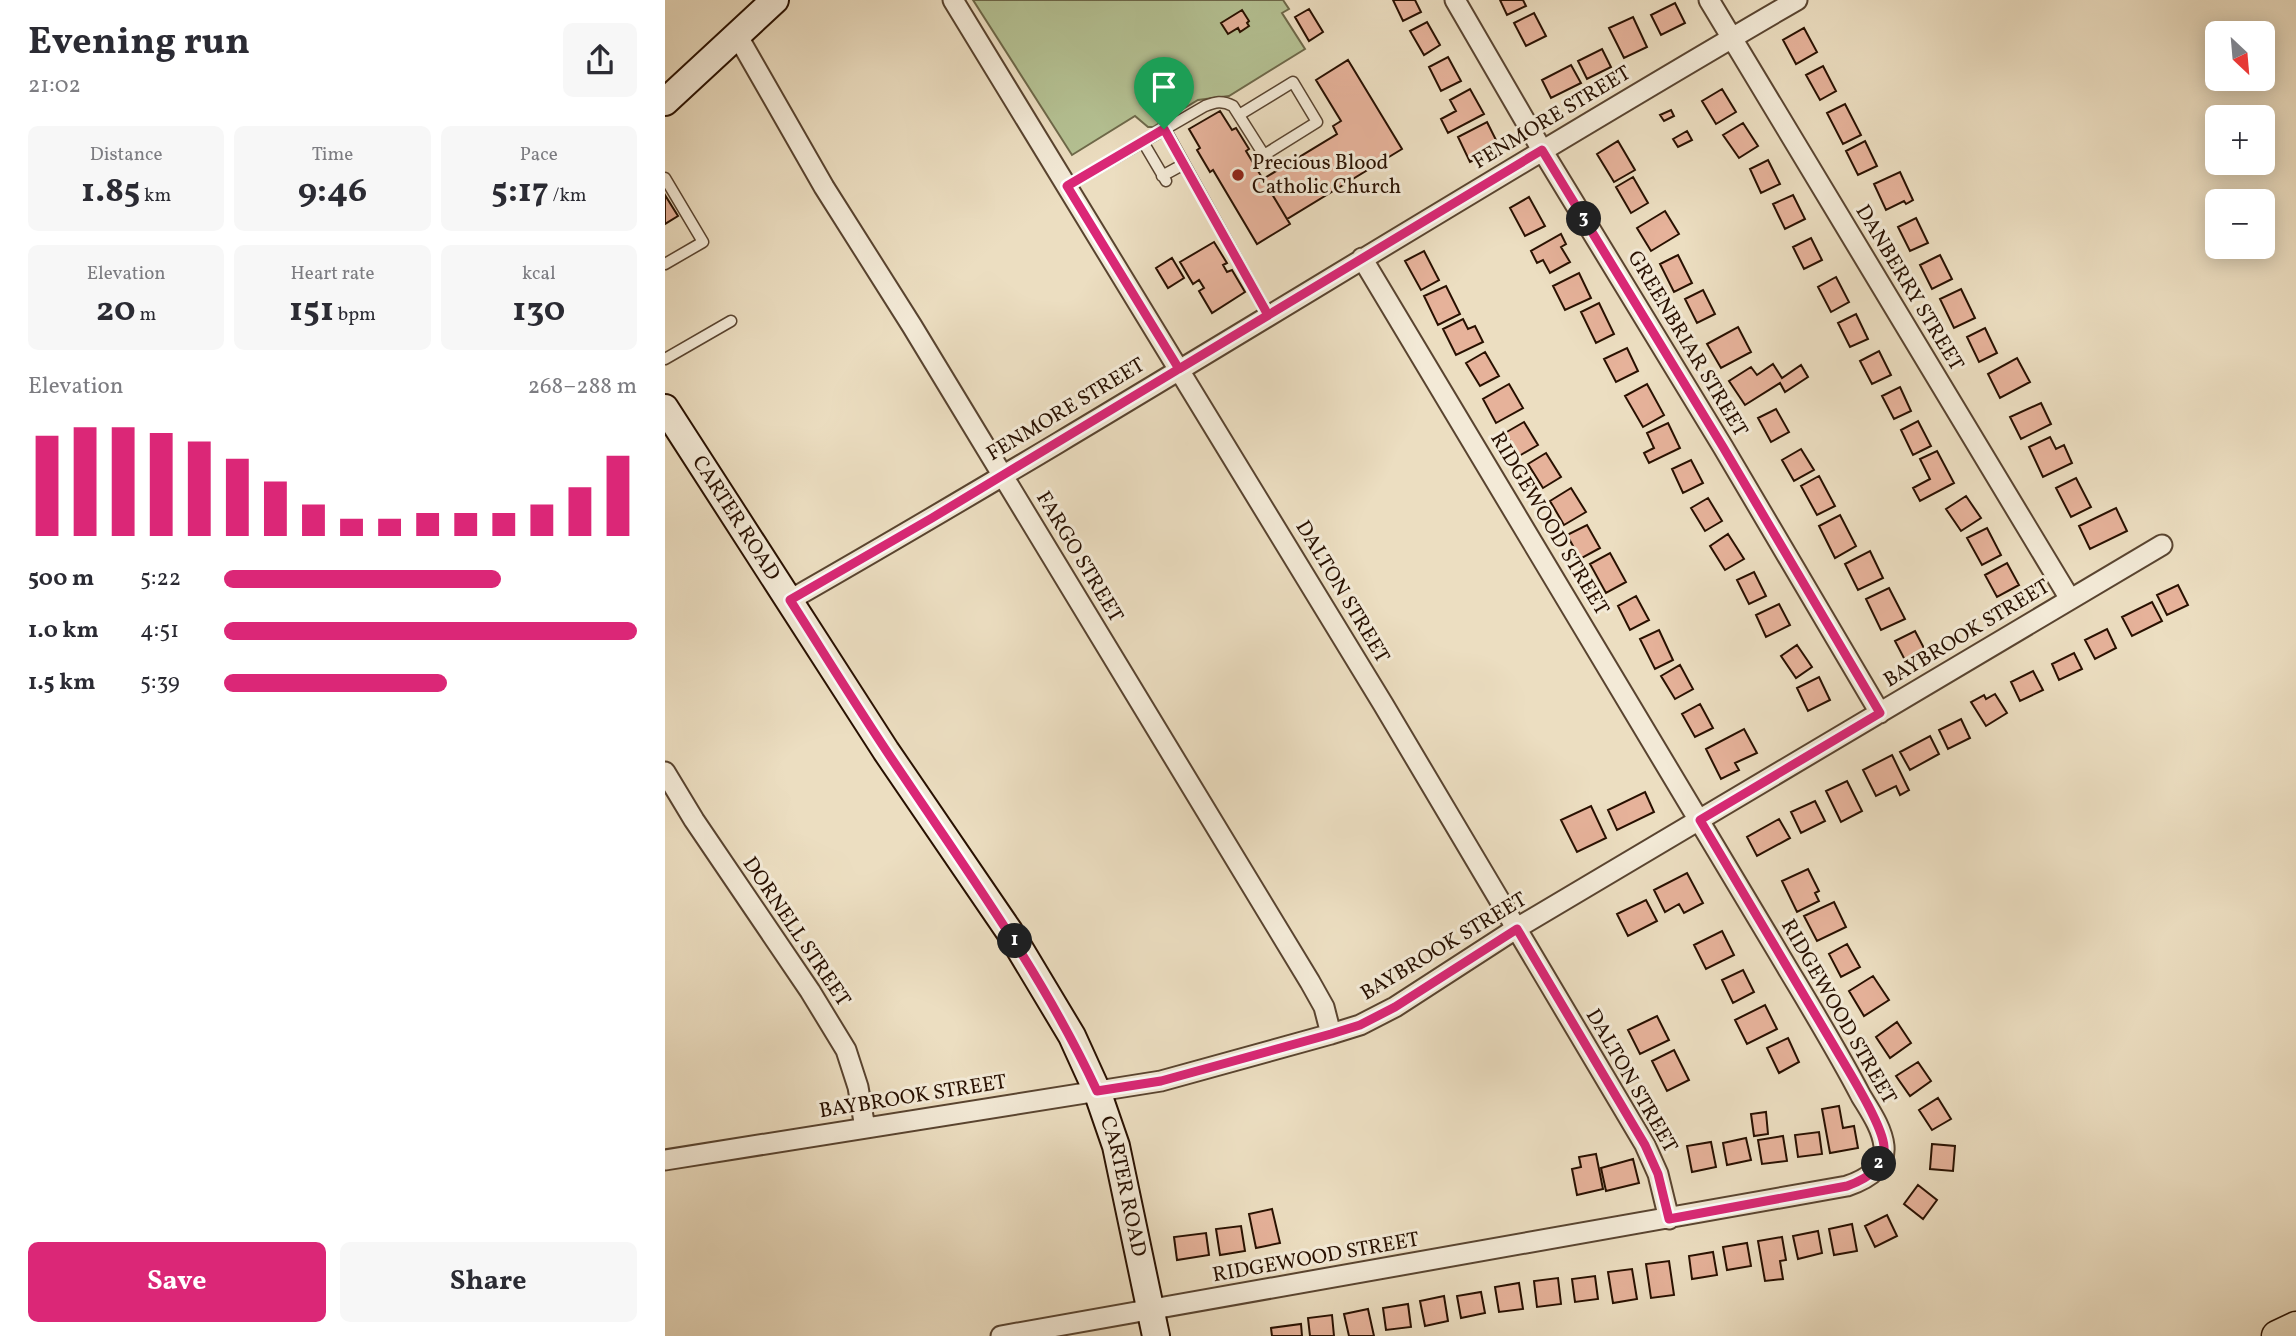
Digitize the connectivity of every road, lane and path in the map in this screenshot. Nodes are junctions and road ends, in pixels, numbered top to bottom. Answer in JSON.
{"nodes":[{"id":1,"x":775,"y":0,"type":"edge"},
{"id":2,"x":953,"y":0,"type":"edge"},
{"id":3,"x":1455,"y":0,"type":"edge"},
{"id":4,"x":1709,"y":0,"type":"edge"},
{"id":5,"x":1797,"y":0,"type":"edge"},
{"id":6,"x":737,"y":35,"type":"junction"},
{"id":7,"x":1732,"y":38,"type":"junction"},
{"id":8,"x":665,"y":102,"type":"edge"},
{"id":9,"x":1239,"y":115,"type":"junction"},
{"id":10,"x":1164,"y":129,"type":"junction"},
{"id":11,"x":1143,"y":142,"type":"junction"},
{"id":12,"x":1542,"y":150,"type":"junction"},
{"id":13,"x":1184,"y":164,"type":"junction"},
{"id":14,"x":665,"y":178,"type":"edge"},
{"id":15,"x":1067,"y":186,"type":"junction"},
{"id":16,"x":1362,"y":258,"type":"junction"},
{"id":17,"x":665,"y":264,"type":"edge"},
{"id":18,"x":1268,"y":315,"type":"junction"},
{"id":19,"x":731,"y":321,"type":"dead end"},
{"id":20,"x":665,"y":359,"type":"edge"},
{"id":21,"x":1179,"y":369,"type":"junction"},
{"id":22,"x":665,"y":408,"type":"edge"},
{"id":23,"x":1003,"y":475,"type":"junction"},
{"id":24,"x":2162,"y":545,"type":"dead end"},
{"id":25,"x":2070,"y":599,"type":"junction"},
{"id":26,"x":790,"y":600,"type":"junction"},
{"id":27,"x":1880,"y":713,"type":"junction"},
{"id":28,"x":665,"y":772,"type":"edge"},
{"id":29,"x":1700,"y":820,"type":"junction"},
{"id":30,"x":1517,"y":929,"type":"junction"},
{"id":31,"x":1331,"y":1034,"type":"junction"},
{"id":32,"x":1097,"y":1091,"type":"junction"},
{"id":33,"x":865,"y":1128,"type":"junction"},
{"id":34,"x":665,"y":1153,"type":"edge"},
{"id":35,"x":665,"y":1160,"type":"edge"},
{"id":36,"x":1669,"y":1219,"type":"junction"},
{"id":37,"x":1151,"y":1310,"type":"junction"},
{"id":38,"x":2296,"y":1327,"type":"edge"},
{"id":39,"x":1001,"y":1336,"type":"edge"},
{"id":40,"x":1156,"y":1336,"type":"edge"},
{"id":41,"x":2277,"y":1336,"type":"edge"}],
"edges":[{"from":1,"to":6,"type":"main road"},
{"from":2,"to":15,"type":"street","name":"DALTON STREET"},
{"from":3,"to":12,"type":"street","name":"GREENBRIAR STREET"},
{"from":4,"to":7,"type":"street","name":"DANBERRY STREET"},
{"from":5,"to":7,"type":"street","name":"FENMORE STREET"},
{"from":6,"to":8,"type":"main road"},
{"from":6,"to":23,"type":"street","name":"FARGO STREET"},
{"from":7,"to":12,"type":"street","name":"FENMORE STREET"},
{"from":7,"to":25,"type":"street","name":"DANBERRY STREET"},
{"from":9,"to":9,"type":"lane"},
{"from":9,"to":10,"type":"lane"},
{"from":10,"to":11,"type":"lane"},
{"from":10,"to":13,"type":"lane"},
{"from":11,"to":13,"type":"lane"},
{"from":11,"to":15,"type":"lane"},
{"from":12,"to":16,"type":"street","name":"FENMORE STREET"},
{"from":12,"to":27,"type":"street","name":"GREENBRIAR STREET"},
{"from":13,"to":18,"type":"lane"},
{"from":14,"to":17,"type":"lane"},
{"from":15,"to":21,"type":"street","name":"DALTON STREET"},
{"from":16,"to":18,"type":"street","name":"FENMORE STREET"},
{"from":16,"to":29,"type":"street","name":"RIDGEWOOD STREET"},
{"from":18,"to":21,"type":"street","name":"FENMORE STREET"},
{"from":19,"to":20,"type":"lane"},
{"from":21,"to":23,"type":"street","name":"FENMORE STREET"},
{"from":21,"to":30,"type":"street","name":"DALTON STREET"},
{"from":22,"to":26,"type":"main road","name":"CARTER ROAD"},
{"from":23,"to":26,"type":"street","name":"FENMORE STREET"},
{"from":23,"to":31,"type":"street","name":"FARGO STREET"},
{"from":24,"to":25,"type":"street","name":"BAYBROOK STREET"},
{"from":25,"to":27,"type":"street","name":"BAYBROOK STREET"},
{"from":26,"to":32,"type":"main road","name":"CARTER ROAD"},
{"from":27,"to":29,"type":"street","name":"BAYBROOK STREET"},
{"from":28,"to":33,"type":"street","name":"DORNELL STREET"},
{"from":29,"to":30,"type":"street","name":"BAYBROOK STREET"},
{"from":29,"to":36,"type":"street","name":"RIDGEWOOD STREET"},
{"from":30,"to":31,"type":"street","name":"BAYBROOK STREET"},
{"from":30,"to":36,"type":"street","name":"DALTON STREET"},
{"from":31,"to":32,"type":"street","name":"BAYBROOK STREET"},
{"from":32,"to":33,"type":"street","name":"BAYBROOK STREET"},
{"from":32,"to":37,"type":"main road","name":"CARTER ROAD"},
{"from":33,"to":35,"type":"street","name":"BAYBROOK STREET"},
{"from":34,"to":35,"type":"street"},
{"from":36,"to":37,"type":"street","name":"RIDGEWOOD STREET"},
{"from":37,"to":39,"type":"street","name":"RIDGEWOOD STREET"},
{"from":37,"to":40,"type":"main road","name":"CARTER ROAD"},
{"from":38,"to":41,"type":"main road"}]}
